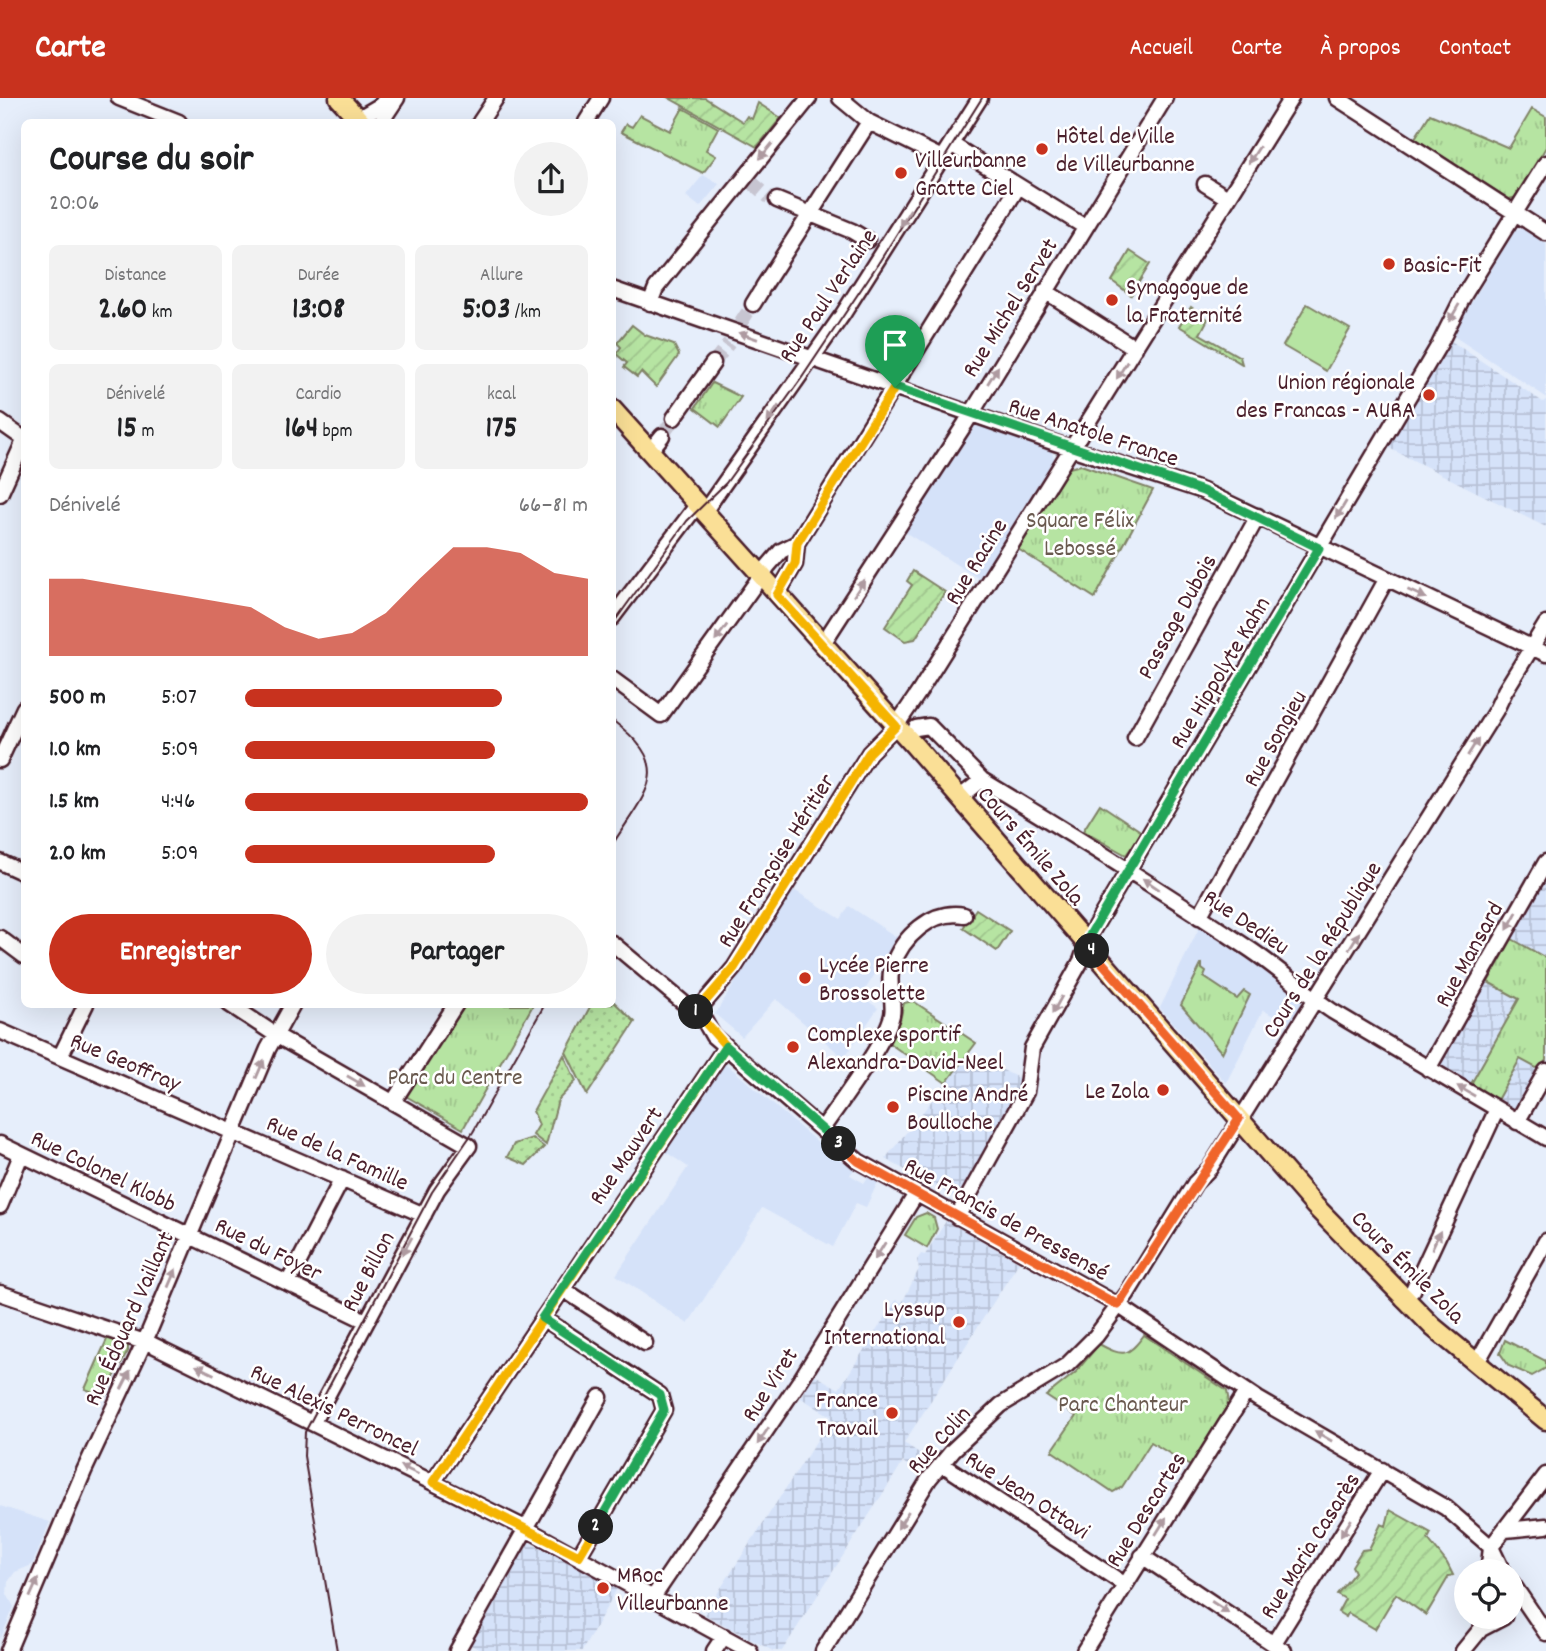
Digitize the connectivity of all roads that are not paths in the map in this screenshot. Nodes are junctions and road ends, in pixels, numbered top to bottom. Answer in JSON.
{"nodes":[{"id":1,"x":119,"y":98,"type":"edge"},
{"id":2,"x":339,"y":98,"type":"edge"},
{"id":3,"x":386,"y":98,"type":"edge"},
{"id":4,"x":397,"y":98,"type":"edge"},
{"id":5,"x":496,"y":98,"type":"edge"},
{"id":6,"x":601,"y":98,"type":"edge"},
{"id":7,"x":809,"y":98,"type":"edge"},
{"id":8,"x":840,"y":98,"type":"edge"},
{"id":9,"x":980,"y":98,"type":"edge"},
{"id":10,"x":1165,"y":98,"type":"edge"},
{"id":11,"x":1291,"y":98,"type":"edge"},
{"id":12,"x":1337,"y":98,"type":"edge"},
{"id":13,"x":172,"y":119,"type":"edge"},
{"id":14,"x":355,"y":119,"type":"edge"},
{"id":15,"x":360,"y":119,"type":"edge"},
{"id":16,"x":383,"y":119,"type":"edge"},
{"id":17,"x":482,"y":119,"type":"edge"},
{"id":18,"x":588,"y":119,"type":"edge"},
{"id":19,"x":869,"y":122,"type":"junction"},
{"id":20,"x":951,"y":144,"type":"junction"},
{"id":21,"x":942,"y":158,"type":"junction"},
{"id":22,"x":1546,"y":163,"type":"edge"},
{"id":23,"x":1205,"y":184,"type":"dead end"},
{"id":24,"x":1018,"y":187,"type":"junction"},
{"id":25,"x":1226,"y":197,"type":"junction"},
{"id":26,"x":777,"y":200,"type":"tunnel mouth"},
{"id":27,"x":1517,"y":213,"type":"junction"},
{"id":28,"x":811,"y":214,"type":"junction"},
{"id":29,"x":1084,"y":228,"type":"junction"},
{"id":30,"x":1546,"y":233,"type":"edge"},
{"id":31,"x":884,"y":251,"type":"junction"},
{"id":32,"x":616,"y":290,"type":"edge"},
{"id":33,"x":1045,"y":291,"type":"junction"},
{"id":34,"x":650,"y":303,"type":"junction"},
{"id":35,"x":753,"y":304,"type":"tunnel mouth"},
{"id":36,"x":1135,"y":348,"type":"junction"},
{"id":37,"x":812,"y":358,"type":"junction"},
{"id":38,"x":713,"y":363,"type":"tunnel mouth"},
{"id":39,"x":895,"y":387,"type":"junction"},
{"id":40,"x":616,"y":413,"type":"edge"},
{"id":41,"x":971,"y":414,"type":"junction"},
{"id":42,"x":674,"y":418,"type":"tunnel mouth"},
{"id":43,"x":0,"y":422,"type":"edge"},
{"id":44,"x":662,"y":436,"type":"tunnel mouth"},
{"id":45,"x":21,"y":438,"type":"edge"},
{"id":46,"x":21,"y":447,"type":"edge"},
{"id":47,"x":1073,"y":449,"type":"junction"},
{"id":48,"x":650,"y":451,"type":"junction"},
{"id":49,"x":0,"y":494,"type":"edge"},
{"id":50,"x":701,"y":508,"type":"junction"},
{"id":51,"x":1258,"y":516,"type":"junction"},
{"id":52,"x":797,"y":543,"type":"junction"},
{"id":53,"x":1319,"y":548,"type":"junction"},
{"id":54,"x":761,"y":577,"type":"junction"},
{"id":55,"x":1386,"y":580,"type":"junction"},
{"id":56,"x":777,"y":595,"type":"junction"},
{"id":57,"x":616,"y":613,"type":"edge"},
{"id":58,"x":1546,"y":624,"type":"edge"},
{"id":59,"x":822,"y":645,"type":"junction"},
{"id":60,"x":1532,"y":647,"type":"junction"},
{"id":61,"x":1546,"y":653,"type":"edge"},
{"id":62,"x":616,"y":682,"type":"edge"},
{"id":63,"x":21,"y":714,"type":"edge"},
{"id":64,"x":896,"y":726,"type":"junction"},
{"id":65,"x":916,"y":728,"type":"dead end"},
{"id":66,"x":1135,"y":738,"type":"dead end"},
{"id":67,"x":0,"y":760,"type":"edge"},
{"id":68,"x":982,"y":779,"type":"junction"},
{"id":69,"x":959,"y":798,"type":"junction"},
{"id":70,"x":0,"y":862,"type":"edge"},
{"id":71,"x":1546,"y":862,"type":"edge"},
{"id":72,"x":1129,"y":870,"type":"junction"},
{"id":73,"x":21,"y":872,"type":"edge"},
{"id":74,"x":964,"y":915,"type":"dead end"},
{"id":75,"x":1199,"y":917,"type":"junction"},
{"id":76,"x":0,"y":938,"type":"edge"},
{"id":77,"x":1086,"y":944,"type":"junction"},
{"id":78,"x":616,"y":947,"type":"edge"},
{"id":79,"x":21,"y":954,"type":"edge"},
{"id":80,"x":1317,"y":998,"type":"junction"},
{"id":81,"x":84,"y":1008,"type":"edge"},
{"id":82,"x":235,"y":1008,"type":"edge"},
{"id":83,"x":291,"y":1008,"type":"edge"},
{"id":84,"x":453,"y":1008,"type":"edge"},
{"id":85,"x":693,"y":1015,"type":"junction"},
{"id":86,"x":0,"y":1031,"type":"edge"},
{"id":87,"x":276,"y":1035,"type":"junction"},
{"id":88,"x":726,"y":1046,"type":"junction"},
{"id":89,"x":60,"y":1057,"type":"junction"},
{"id":90,"x":1428,"y":1069,"type":"junction"},
{"id":91,"x":1546,"y":1071,"type":"edge"},
{"id":92,"x":393,"y":1102,"type":"junction"},
{"id":93,"x":1497,"y":1109,"type":"junction"},
{"id":94,"x":1239,"y":1119,"type":"junction"},
{"id":95,"x":1517,"y":1122,"type":"junction"},
{"id":96,"x":822,"y":1129,"type":"junction"},
{"id":97,"x":233,"y":1132,"type":"junction"},
{"id":98,"x":1546,"y":1138,"type":"edge"},
{"id":99,"x":0,"y":1144,"type":"edge"},
{"id":100,"x":21,"y":1155,"type":"junction"},
{"id":101,"x":342,"y":1179,"type":"junction"},
{"id":102,"x":916,"y":1194,"type":"junction"},
{"id":103,"x":0,"y":1206,"type":"edge"},
{"id":104,"x":424,"y":1215,"type":"junction"},
{"id":105,"x":957,"y":1217,"type":"junction"},
{"id":106,"x":190,"y":1236,"type":"junction"},
{"id":107,"x":1546,"y":1241,"type":"edge"},
{"id":108,"x":288,"y":1283,"type":"junction"},
{"id":109,"x":563,"y":1289,"type":"junction"},
{"id":110,"x":0,"y":1293,"type":"edge"},
{"id":111,"x":1403,"y":1299,"type":"junction"},
{"id":112,"x":1123,"y":1300,"type":"junction"},
{"id":113,"x":542,"y":1318,"type":"junction"},
{"id":114,"x":366,"y":1321,"type":"junction"},
{"id":115,"x":145,"y":1341,"type":"junction"},
{"id":116,"x":645,"y":1343,"type":"dead end"},
{"id":117,"x":1476,"y":1364,"type":"junction"},
{"id":118,"x":1246,"y":1391,"type":"junction"},
{"id":119,"x":600,"y":1397,"type":"dead end"},
{"id":120,"x":1546,"y":1420,"type":"edge"},
{"id":121,"x":313,"y":1422,"type":"junction"},
{"id":122,"x":942,"y":1464,"type":"junction"},
{"id":123,"x":1382,"y":1470,"type":"junction"},
{"id":124,"x":1546,"y":1475,"type":"edge"},
{"id":125,"x":433,"y":1482,"type":"junction"},
{"id":126,"x":1546,"y":1526,"type":"edge"},
{"id":127,"x":525,"y":1528,"type":"junction"},
{"id":128,"x":1505,"y":1531,"type":"junction"},
{"id":129,"x":1491,"y":1547,"type":"junction"},
{"id":130,"x":579,"y":1556,"type":"junction"},
{"id":131,"x":1142,"y":1556,"type":"junction"},
{"id":132,"x":1490,"y":1559,"type":"edge"},
{"id":133,"x":1497,"y":1559,"type":"edge"},
{"id":134,"x":1124,"y":1584,"type":"junction"},
{"id":135,"x":653,"y":1597,"type":"junction"},
{"id":136,"x":1524,"y":1600,"type":"edge"},
{"id":137,"x":1528,"y":1605,"type":"junction"},
{"id":138,"x":1524,"y":1607,"type":"edge"},
{"id":139,"x":1479,"y":1629,"type":"edge"},
{"id":140,"x":1546,"y":1633,"type":"edge"},
{"id":141,"x":724,"y":1636,"type":"junction"},
{"id":142,"x":1279,"y":1647,"type":"edge"},
{"id":143,"x":8,"y":1651,"type":"edge"},
{"id":144,"x":457,"y":1651,"type":"edge"},
{"id":145,"x":714,"y":1651,"type":"edge"},
{"id":146,"x":750,"y":1651,"type":"edge"},
{"id":147,"x":822,"y":1651,"type":"edge"},
{"id":148,"x":1084,"y":1651,"type":"edge"},
{"id":149,"x":1463,"y":1651,"type":"edge"}],
"edges":[{"from":1,"to":13,"type":"street"},
{"from":2,"to":14,"type":"main road"},
{"from":3,"to":15,"type":"street"},
{"from":4,"to":16,"type":"street"},
{"from":5,"to":17,"type":"street"},
{"from":6,"to":18,"type":"street"},
{"from":7,"to":34,"type":"street","one_way":true},
{"from":8,"to":19,"type":"street"},
{"from":9,"to":20,"type":"street","name":"Rue Paul Verlaine"},
{"from":10,"to":29,"type":"street","name":"Rue Michel Servet"},
{"from":11,"to":25,"type":"street","name":"Rue Racine","one_way":true},
{"from":12,"to":27,"type":"street"},
{"from":19,"to":21,"type":"street"},
{"from":19,"to":28,"type":"street"},
{"from":20,"to":21,"type":"street","name":"Rue Paul Verlaine"},
{"from":20,"to":24,"type":"street"},
{"from":21,"to":31,"type":"street","name":"Rue Paul Verlaine","one_way":true},
{"from":22,"to":27,"type":"street","name":"Rue Hippolyte Kahn"},
{"from":23,"to":25,"type":"street"},
{"from":24,"to":29,"type":"street"},
{"from":24,"to":39,"type":"street"},
{"from":25,"to":36,"type":"street","name":"Rue Racine"},
{"from":26,"to":28,"type":"street"},
{"from":27,"to":30,"type":"street"},
{"from":27,"to":53,"type":"street","name":"Rue Hippolyte Kahn","one_way":true},
{"from":28,"to":31,"type":"street"},
{"from":28,"to":35,"type":"street"},
{"from":29,"to":33,"type":"street","name":"Rue Michel Servet"},
{"from":31,"to":37,"type":"street","name":"Rue Paul Verlaine"},
{"from":32,"to":34,"type":"street","name":"Rue Anatole France"},
{"from":33,"to":36,"type":"street"},
{"from":41,"to":33,"type":"street","name":"Rue Michel Servet","one_way":true},
{"from":37,"to":34,"type":"street","name":"Rue Anatole France","one_way":true},
{"from":36,"to":47,"type":"street","name":"Rue Racine","one_way":true},
{"from":37,"to":39,"type":"street","name":"Rue Anatole France"},
{"from":37,"to":50,"type":"street","name":"Rue Paul Verlaine","one_way":true},
{"from":38,"to":42,"type":"street"},
{"from":39,"to":41,"type":"street","name":"Rue Anatole France"},
{"from":39,"to":52,"type":"street"},
{"from":40,"to":48,"type":"main road","name":"Cours Émile Zola"},
{"from":41,"to":47,"type":"street","name":"Rue Anatole France"},
{"from":59,"to":41,"type":"street","name":"Rue Michel Servet","one_way":true},
{"from":43,"to":45,"type":"street"},
{"from":44,"to":48,"type":"street"},
{"from":46,"to":49,"type":"street"},
{"from":47,"to":51,"type":"street","name":"Rue Anatole France"},
{"from":47,"to":64,"type":"street","name":"Rue Racine"},
{"from":48,"to":50,"type":"main road","name":"Cours Émile Zola"},
{"from":50,"to":54,"type":"main road","name":"Cours Émile Zola"},
{"from":50,"to":57,"type":"street","name":"Rue Paul Verlaine"},
{"from":51,"to":53,"type":"street","name":"Rue Anatole France"},
{"from":51,"to":66,"type":"street","name":"Passage Dubois"},
{"from":52,"to":54,"type":"street"},
{"from":52,"to":56,"type":"street"},
{"from":53,"to":55,"type":"street","name":"Rue Anatole France"},
{"from":53,"to":72,"type":"street","name":"Rue Hippolyte Kahn"},
{"from":54,"to":56,"type":"main road","name":"Cours Émile Zola"},
{"from":54,"to":62,"type":"street","one_way":true},
{"from":55,"to":60,"type":"street","name":"Rue Anatole France","one_way":true},
{"from":55,"to":75,"type":"street","name":"Rue Songieu"},
{"from":56,"to":59,"type":"main road","name":"Cours Émile Zola"},
{"from":58,"to":60,"type":"street","name":"Cours de la République"},
{"from":59,"to":64,"type":"main road","name":"Cours Émile Zola"},
{"from":60,"to":61,"type":"street","name":"Rue Anatole France"},
{"from":80,"to":60,"type":"street","name":"Cours de la République","one_way":true},
{"from":63,"to":67,"type":"street"},
{"from":64,"to":69,"type":"main road","name":"Cours Émile Zola"},
{"from":64,"to":85,"type":"street","name":"Rue Françoise Héritier"},
{"from":65,"to":68,"type":"street","name":"Rue Dedieu"},
{"from":68,"to":69,"type":"street"},
{"from":68,"to":72,"type":"street","name":"Rue Dedieu"},
{"from":69,"to":77,"type":"main road","name":"Cours Émile Zola"},
{"from":70,"to":73,"type":"street"},
{"from":71,"to":90,"type":"street","name":"Rue Mansard","one_way":true},
{"from":75,"to":72,"type":"street","name":"Rue Dedieu","one_way":true},
{"from":72,"to":77,"type":"street","name":"Rue Hippolyte Kahn"},
{"from":74,"to":96,"type":"street"},
{"from":75,"to":80,"type":"street","name":"Rue Dedieu"},
{"from":76,"to":79,"type":"street"},
{"from":77,"to":94,"type":"main road","name":"Cours Émile Zola"},
{"from":77,"to":105,"type":"street","name":"Rue Hippolyte Kahn","one_way":true},
{"from":78,"to":85,"type":"street","name":"Rue Francis de Pressensé"},
{"from":80,"to":90,"type":"street","name":"Rue Dedieu"},
{"from":80,"to":94,"type":"street","name":"Cours de la République"},
{"from":81,"to":89,"type":"street"},
{"from":82,"to":87,"type":"street"},
{"from":83,"to":87,"type":"street","name":"Rue Édouard Vaillant"},
{"from":84,"to":92,"type":"street"},
{"from":85,"to":88,"type":"street","name":"Rue Francis de Pressensé"},
{"from":86,"to":89,"type":"street","name":"Rue Geoffray"},
{"from":87,"to":92,"type":"street","one_way":true},
{"from":97,"to":87,"type":"street","name":"Rue Édouard Vaillant","one_way":true},
{"from":88,"to":96,"type":"street","name":"Rue Francis de Pressensé"},
{"from":88,"to":109,"type":"street","name":"Rue Mauvert"},
{"from":89,"to":97,"type":"street","name":"Rue Geoffray"},
{"from":93,"to":90,"type":"street","name":"Rue Dedieu","one_way":true},
{"from":91,"to":95,"type":"street"},
{"from":92,"to":104,"type":"street","name":"Rue Billon"},
{"from":93,"to":95,"type":"street","name":"Rue Dedieu"},
{"from":111,"to":93,"type":"street","one_way":true},
{"from":94,"to":111,"type":"main road","name":"Cours Émile Zola"},
{"from":94,"to":112,"type":"street","name":"Cours de la République"},
{"from":95,"to":98,"type":"street","name":"Rue Dedieu"},
{"from":96,"to":102,"type":"street","name":"Rue Francis de Pressensé"},
{"from":97,"to":101,"type":"street","name":"Rue de la Famille"},
{"from":97,"to":106,"type":"street","name":"Rue Édouard Vaillant"},
{"from":99,"to":100,"type":"street","name":"Rue Colonel Klobb"},
{"from":100,"to":103,"type":"street"},
{"from":100,"to":106,"type":"street","name":"Rue Colonel Klobb"},
{"from":101,"to":104,"type":"street","name":"Rue de la Famille"},
{"from":101,"to":108,"type":"street"},
{"from":102,"to":105,"type":"street","name":"Rue Francis de Pressensé"},
{"from":102,"to":135,"type":"street","name":"Rue Viret","one_way":true},
{"from":104,"to":114,"type":"street","name":"Rue Billon","one_way":true},
{"from":105,"to":112,"type":"street","name":"Rue Francis de Pressensé"},
{"from":106,"to":108,"type":"street","name":"Rue du Foyer"},
{"from":115,"to":106,"type":"street","name":"Rue Édouard Vaillant","one_way":true},
{"from":107,"to":117,"type":"street"},
{"from":108,"to":114,"type":"street","name":"Rue du Foyer"},
{"from":109,"to":113,"type":"street","name":"Rue Mauvert"},
{"from":109,"to":116,"type":"street"},
{"from":110,"to":115,"type":"street","name":"Rue Alexis Perroncel"},
{"from":111,"to":117,"type":"main road","name":"Cours Émile Zola"},
{"from":112,"to":118,"type":"street","name":"Rue Francis de Pressensé"},
{"from":112,"to":122,"type":"street","name":"Rue Colin"},
{"from":113,"to":125,"type":"street","name":"Rue Mauvert"},
{"from":113,"to":130,"type":"street"},
{"from":114,"to":121,"type":"street","name":"Rue Billon"},
{"from":121,"to":115,"type":"street","name":"Rue Alexis Perroncel","one_way":true},
{"from":143,"to":115,"type":"street","name":"Rue Édouard Vaillant","one_way":true},
{"from":117,"to":120,"type":"main road","name":"Cours Émile Zola"},
{"from":123,"to":118,"type":"street","name":"Rue Francis de Pressensé","one_way":true},
{"from":131,"to":118,"type":"street","name":"Rue Descartes","one_way":true},
{"from":119,"to":127,"type":"street"},
{"from":125,"to":121,"type":"street","name":"Rue Alexis Perroncel","one_way":true},
{"from":122,"to":134,"type":"street","name":"Rue Jean Ottavi"},
{"from":122,"to":147,"type":"street","name":"Rue Colin","one_way":true},
{"from":123,"to":129,"type":"street","name":"Rue Francis de Pressensé"},
{"from":123,"to":142,"type":"street","name":"Rue Maria Casarès","one_way":true},
{"from":124,"to":128,"type":"street"},
{"from":125,"to":127,"type":"street","name":"Rue Alexis Perroncel"},
{"from":126,"to":128,"type":"street"},
{"from":127,"to":130,"type":"street","name":"Rue Alexis Perroncel"},
{"from":127,"to":144,"type":"street"},
{"from":128,"to":129,"type":"street"},
{"from":129,"to":132,"type":"street"},
{"from":129,"to":133,"type":"street","name":"Rue Francis de Pressensé"},
{"from":130,"to":135,"type":"street","name":"Rue Alexis Perroncel"},
{"from":131,"to":134,"type":"street","name":"Rue Descartes"},
{"from":131,"to":142,"type":"street","one_way":true},
{"from":134,"to":148,"type":"street","name":"Rue Descartes"},
{"from":135,"to":141,"type":"street","name":"Rue Alexis Perroncel"},
{"from":136,"to":137,"type":"street"},
{"from":137,"to":138,"type":"street"},
{"from":137,"to":140,"type":"street"},
{"from":139,"to":149,"type":"street"},
{"from":141,"to":145,"type":"street"},
{"from":141,"to":146,"type":"street","name":"Rue Alexis Perroncel"}]}
